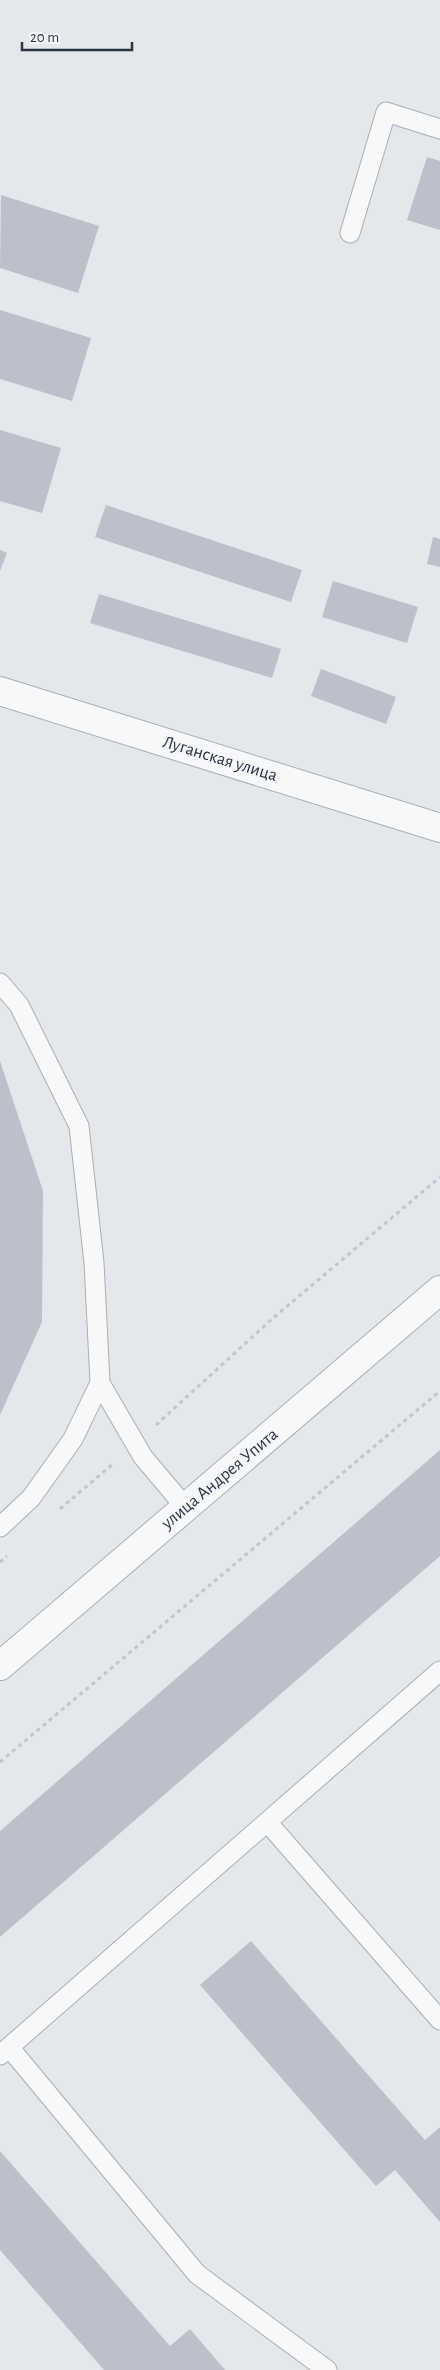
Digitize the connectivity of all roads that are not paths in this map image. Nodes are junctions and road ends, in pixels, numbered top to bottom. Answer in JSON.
{"nodes":[{"id":1,"x":440,"y":129,"type":"edge"},
{"id":2,"x":350,"y":233,"type":"dead end"},
{"id":3,"x":0,"y":691,"type":"edge"},
{"id":4,"x":440,"y":828,"type":"edge"},
{"id":5,"x":0,"y":983,"type":"edge"},
{"id":6,"x":440,"y":1290,"type":"edge"},
{"id":7,"x":100,"y":1382,"type":"junction"},
{"id":8,"x":186,"y":1508,"type":"junction"},
{"id":9,"x":0,"y":1527,"type":"edge"},
{"id":10,"x":0,"y":1666,"type":"edge"},
{"id":11,"x":440,"y":1671,"type":"edge"},
{"id":12,"x":268,"y":1823,"type":"junction"},
{"id":13,"x":440,"y":2020,"type":"edge"},
{"id":14,"x":4,"y":2051,"type":"edge"},
{"id":15,"x":328,"y":2370,"type":"edge"}],
"edges":[{"from":1,"to":2,"type":"lane"},
{"from":3,"to":4,"type":"street","name":"Луганская улица"},
{"from":5,"to":7,"type":"lane"},
{"from":6,"to":8,"type":"street","name":"улица Андрея Упита"},
{"from":7,"to":8,"type":"lane"},
{"from":7,"to":9,"type":"lane"},
{"from":8,"to":10,"type":"street","name":"улица Андрея Упита"},
{"from":11,"to":12,"type":"lane"},
{"from":12,"to":13,"type":"lane"},
{"from":12,"to":14,"type":"lane"},
{"from":14,"to":15,"type":"lane"}]}
